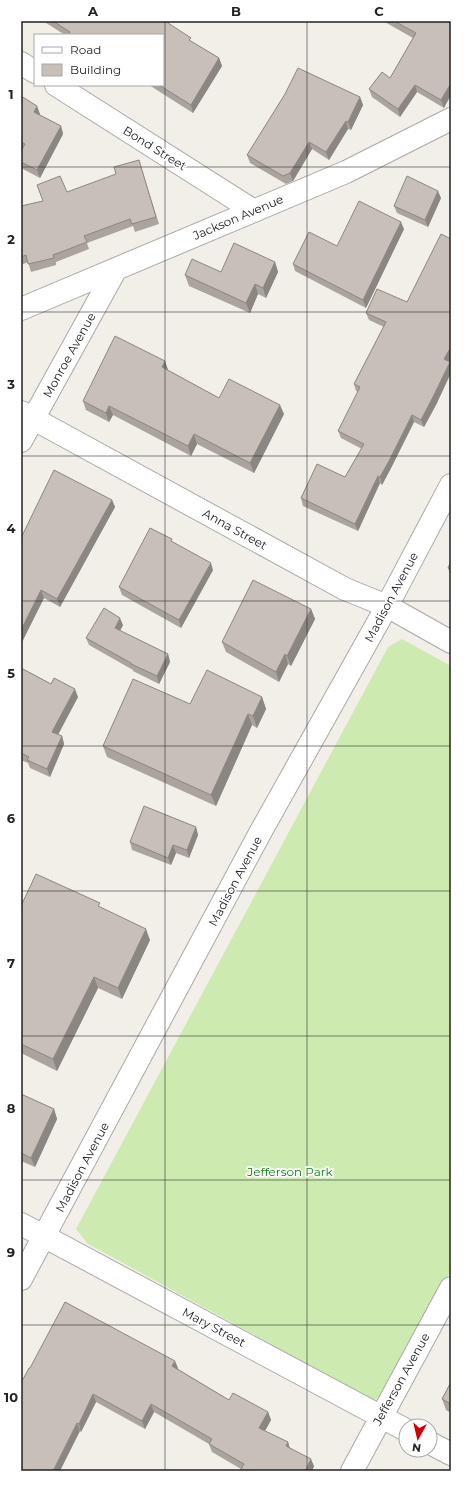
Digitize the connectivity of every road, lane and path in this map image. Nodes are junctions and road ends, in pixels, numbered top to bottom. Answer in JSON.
{"nodes":[{"id":1,"x":21,"y":63,"type":"edge"},
{"id":2,"x":34,"y":71,"type":"edge"},
{"id":3,"x":58,"y":86,"type":"edge"},
{"id":4,"x":451,"y":119,"type":"edge"},
{"id":5,"x":254,"y":211,"type":"junction"},
{"id":6,"x":116,"y":269,"type":"junction"},
{"id":7,"x":21,"y":309,"type":"edge"},
{"id":8,"x":27,"y":416,"type":"edge"},
{"id":9,"x":21,"y":441,"type":"edge"},
{"id":10,"x":451,"y":485,"type":"edge"},
{"id":11,"x":387,"y":606,"type":"junction"},
{"id":12,"x":451,"y":642,"type":"edge"},
{"id":13,"x":21,"y":1224,"type":"edge"},
{"id":14,"x":44,"y":1237,"type":"junction"},
{"id":15,"x":21,"y":1279,"type":"edge"},
{"id":16,"x":451,"y":1288,"type":"edge"},
{"id":17,"x":381,"y":1416,"type":"junction"},
{"id":18,"x":398,"y":1426,"type":"edge"},
{"id":19,"x":438,"y":1447,"type":"edge"},
{"id":20,"x":451,"y":1454,"type":"edge"},
{"id":21,"x":352,"y":1471,"type":"edge"}],
"edges":[{"from":1,"to":2,"type":"street"},
{"from":3,"to":5,"type":"street","name":"Bond Street"},
{"from":4,"to":5,"type":"street","name":"Jackson Avenue"},
{"from":5,"to":6,"type":"street","name":"Jackson Avenue"},
{"from":6,"to":7,"type":"street","name":"Jackson Avenue"},
{"from":6,"to":8,"type":"street","name":"Monroe Avenue"},
{"from":8,"to":9,"type":"street","name":"Monroe Avenue"},
{"from":8,"to":11,"type":"street","name":"Anna Street"},
{"from":10,"to":11,"type":"street","name":"Madison Avenue"},
{"from":11,"to":12,"type":"street","name":"Anna Street"},
{"from":11,"to":14,"type":"street","name":"Madison Avenue"},
{"from":13,"to":14,"type":"street","name":"Mary Street"},
{"from":14,"to":15,"type":"street","name":"Madison Avenue"},
{"from":14,"to":17,"type":"street","name":"Mary Street"},
{"from":16,"to":17,"type":"street","name":"Jefferson Avenue"},
{"from":17,"to":18,"type":"street","name":"Mary Street"},
{"from":17,"to":21,"type":"street","name":"Jefferson Avenue"},
{"from":19,"to":20,"type":"street"}]}
